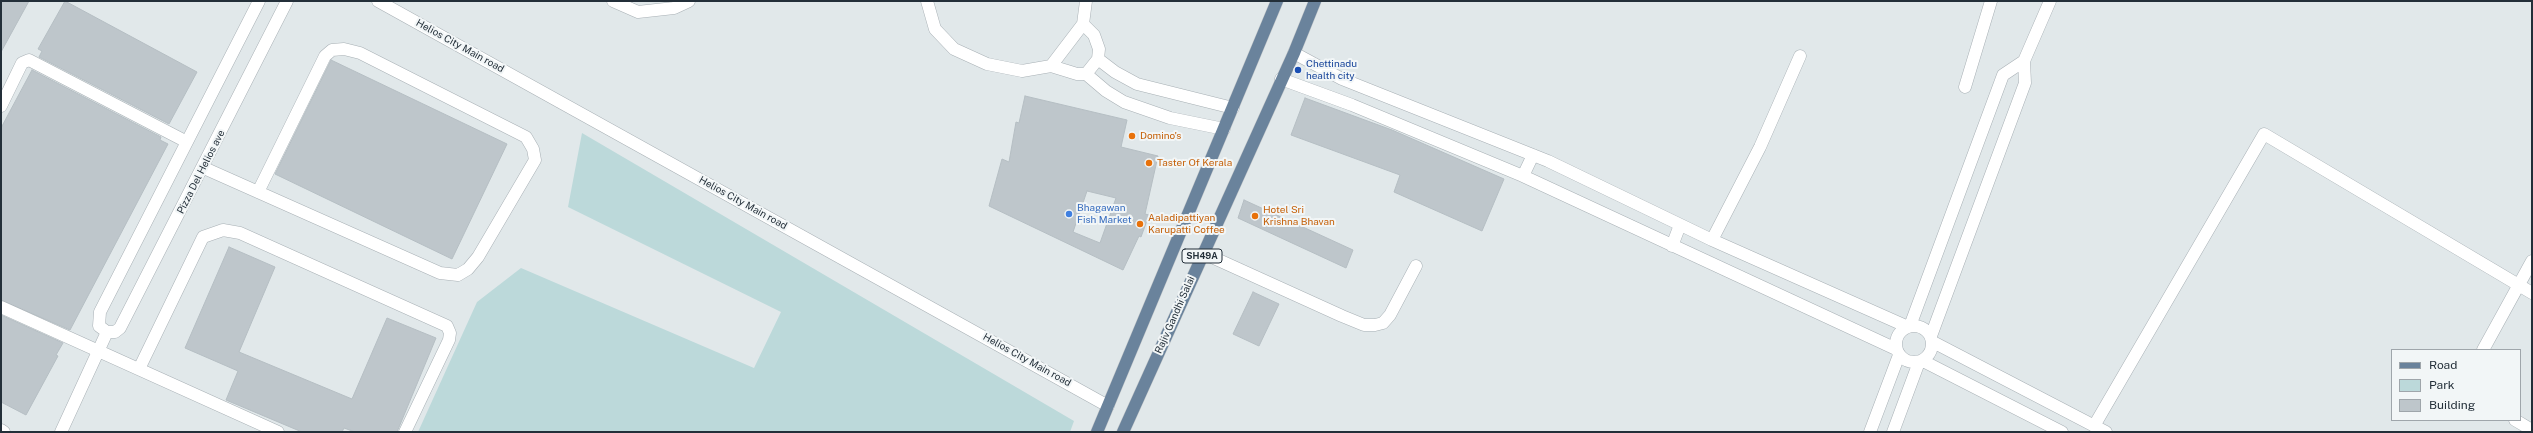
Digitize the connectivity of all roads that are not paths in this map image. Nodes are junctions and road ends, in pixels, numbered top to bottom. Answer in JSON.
{"nodes":[{"id":1,"x":259,"y":1,"type":"edge"},
{"id":2,"x":287,"y":1,"type":"edge"},
{"id":3,"x":378,"y":1,"type":"edge"},
{"id":4,"x":613,"y":1,"type":"edge"},
{"id":5,"x":689,"y":1,"type":"edge"},
{"id":6,"x":928,"y":1,"type":"edge"},
{"id":7,"x":1086,"y":1,"type":"edge"},
{"id":8,"x":1277,"y":1,"type":"edge"},
{"id":9,"x":1315,"y":1,"type":"edge"},
{"id":10,"x":1991,"y":1,"type":"edge"},
{"id":11,"x":2050,"y":1,"type":"edge"},
{"id":12,"x":1083,"y":24,"type":"junction"},
{"id":13,"x":1294,"y":53,"type":"junction"},
{"id":14,"x":1800,"y":56,"type":"dead end"},
{"id":15,"x":1098,"y":59,"type":"junction"},
{"id":16,"x":2024,"y":61,"type":"junction"},
{"id":17,"x":1051,"y":66,"type":"junction"},
{"id":18,"x":1086,"y":74,"type":"junction"},
{"id":19,"x":1281,"y":79,"type":"junction"},
{"id":20,"x":1965,"y":87,"type":"dead end"},
{"id":21,"x":1,"y":106,"type":"edge"},
{"id":22,"x":1233,"y":108,"type":"junction"},
{"id":23,"x":1224,"y":129,"type":"junction"},
{"id":24,"x":187,"y":142,"type":"junction"},
{"id":25,"x":1534,"y":155,"type":"junction"},
{"id":26,"x":204,"y":168,"type":"junction"},
{"id":27,"x":1523,"y":176,"type":"junction"},
{"id":28,"x":258,"y":192,"type":"junction"},
{"id":29,"x":1680,"y":225,"type":"junction"},
{"id":30,"x":1712,"y":240,"type":"junction"},
{"id":31,"x":1672,"y":246,"type":"junction"},
{"id":32,"x":1203,"y":253,"type":"junction"},
{"id":33,"x":2532,"y":261,"type":"edge"},
{"id":34,"x":1416,"y":266,"type":"dead end"},
{"id":35,"x":2517,"y":285,"type":"junction"},
{"id":36,"x":2532,"y":293,"type":"edge"},
{"id":37,"x":1,"y":307,"type":"edge"},
{"id":38,"x":1909,"y":327,"type":"junction"},
{"id":39,"x":107,"y":332,"type":"junction"},
{"id":40,"x":1932,"y":339,"type":"junction"},
{"id":41,"x":2484,"y":349,"type":"edge"},
{"id":42,"x":98,"y":352,"type":"junction"},
{"id":43,"x":1898,"y":352,"type":"junction"},
{"id":44,"x":1921,"y":361,"type":"junction"},
{"id":45,"x":139,"y":369,"type":"junction"},
{"id":46,"x":1889,"y":376,"type":"junction"},
{"id":47,"x":1910,"y":385,"type":"junction"},
{"id":48,"x":1108,"y":406,"type":"junction"},
{"id":49,"x":2517,"y":421,"type":"edge"},
{"id":50,"x":2094,"y":426,"type":"junction"},
{"id":51,"x":1,"y":430,"type":"edge"},
{"id":52,"x":2532,"y":430,"type":"edge"},
{"id":53,"x":4,"y":432,"type":"edge"},
{"id":54,"x":61,"y":432,"type":"edge"},
{"id":55,"x":278,"y":432,"type":"edge"},
{"id":56,"x":404,"y":432,"type":"edge"},
{"id":57,"x":1097,"y":432,"type":"edge"},
{"id":58,"x":1123,"y":432,"type":"edge"},
{"id":59,"x":1870,"y":432,"type":"edge"},
{"id":60,"x":1893,"y":432,"type":"edge"},
{"id":61,"x":2062,"y":432,"type":"edge"},
{"id":62,"x":2106,"y":432,"type":"edge"}],
"edges":[{"from":1,"to":24,"type":"street"},
{"from":2,"to":26,"type":"street","name":"Pizza Del Helios ave"},
{"from":3,"to":48,"type":"street","name":"Helios City Main road"},
{"from":4,"to":5,"type":"street"},
{"from":6,"to":17,"type":"street"},
{"from":7,"to":12,"type":"street"},
{"from":8,"to":22,"type":"main road","number":"SH49A"},
{"from":9,"to":13,"type":"main road","name":"Rajiv Gandhi Salai","number":"SH49A"},
{"from":10,"to":20,"type":"street"},
{"from":11,"to":16,"type":"street"},
{"from":12,"to":15,"type":"street"},
{"from":12,"to":17,"type":"street"},
{"from":13,"to":19,"type":"main road","name":"Rajiv Gandhi Salai","number":"SH49A"},
{"from":13,"to":25,"type":"street"},
{"from":14,"to":30,"type":"street"},
{"from":15,"to":18,"type":"street"},
{"from":15,"to":22,"type":"street"},
{"from":16,"to":38,"type":"street"},
{"from":16,"to":40,"type":"street"},
{"from":17,"to":18,"type":"street"},
{"from":18,"to":23,"type":"street"},
{"from":19,"to":27,"type":"street"},
{"from":19,"to":32,"type":"main road","name":"Rajiv Gandhi Salai","number":"SH49A"},
{"from":21,"to":24,"type":"street"},
{"from":22,"to":23,"type":"main road","number":"SH49A"},
{"from":23,"to":48,"type":"main road","number":"SH49A"},
{"from":24,"to":39,"type":"street"},
{"from":25,"to":27,"type":"street"},
{"from":25,"to":29,"type":"street"},
{"from":26,"to":28,"type":"street"},
{"from":26,"to":39,"type":"street","name":"Pizza Del Helios ave"},
{"from":27,"to":31,"type":"street"},
{"from":28,"to":28,"type":"street"},
{"from":29,"to":30,"type":"street"},
{"from":29,"to":31,"type":"street"},
{"from":30,"to":38,"type":"street"},
{"from":31,"to":43,"type":"street"},
{"from":32,"to":34,"type":"street"},
{"from":32,"to":58,"type":"main road","name":"Rajiv Gandhi Salai","number":"SH49A"},
{"from":33,"to":35,"type":"street"},
{"from":35,"to":36,"type":"street"},
{"from":35,"to":41,"type":"street"},
{"from":35,"to":50,"type":"street"},
{"from":37,"to":42,"type":"street"},
{"from":38,"to":40,"type":"street"},
{"from":38,"to":43,"type":"street"},
{"from":39,"to":42,"type":"street"},
{"from":40,"to":44,"type":"street"},
{"from":40,"to":50,"type":"street"},
{"from":42,"to":45,"type":"street"},
{"from":42,"to":54,"type":"street"},
{"from":43,"to":44,"type":"street"},
{"from":43,"to":46,"type":"street"},
{"from":44,"to":47,"type":"street"},
{"from":44,"to":61,"type":"street"},
{"from":45,"to":55,"type":"street"},
{"from":45,"to":56,"type":"street"},
{"from":46,"to":47,"type":"street"},
{"from":46,"to":59,"type":"street"},
{"from":47,"to":60,"type":"street"},
{"from":48,"to":57,"type":"main road","number":"SH49A"},
{"from":49,"to":52,"type":"street"},
{"from":50,"to":62,"type":"street"},
{"from":51,"to":53,"type":"street"}]}
